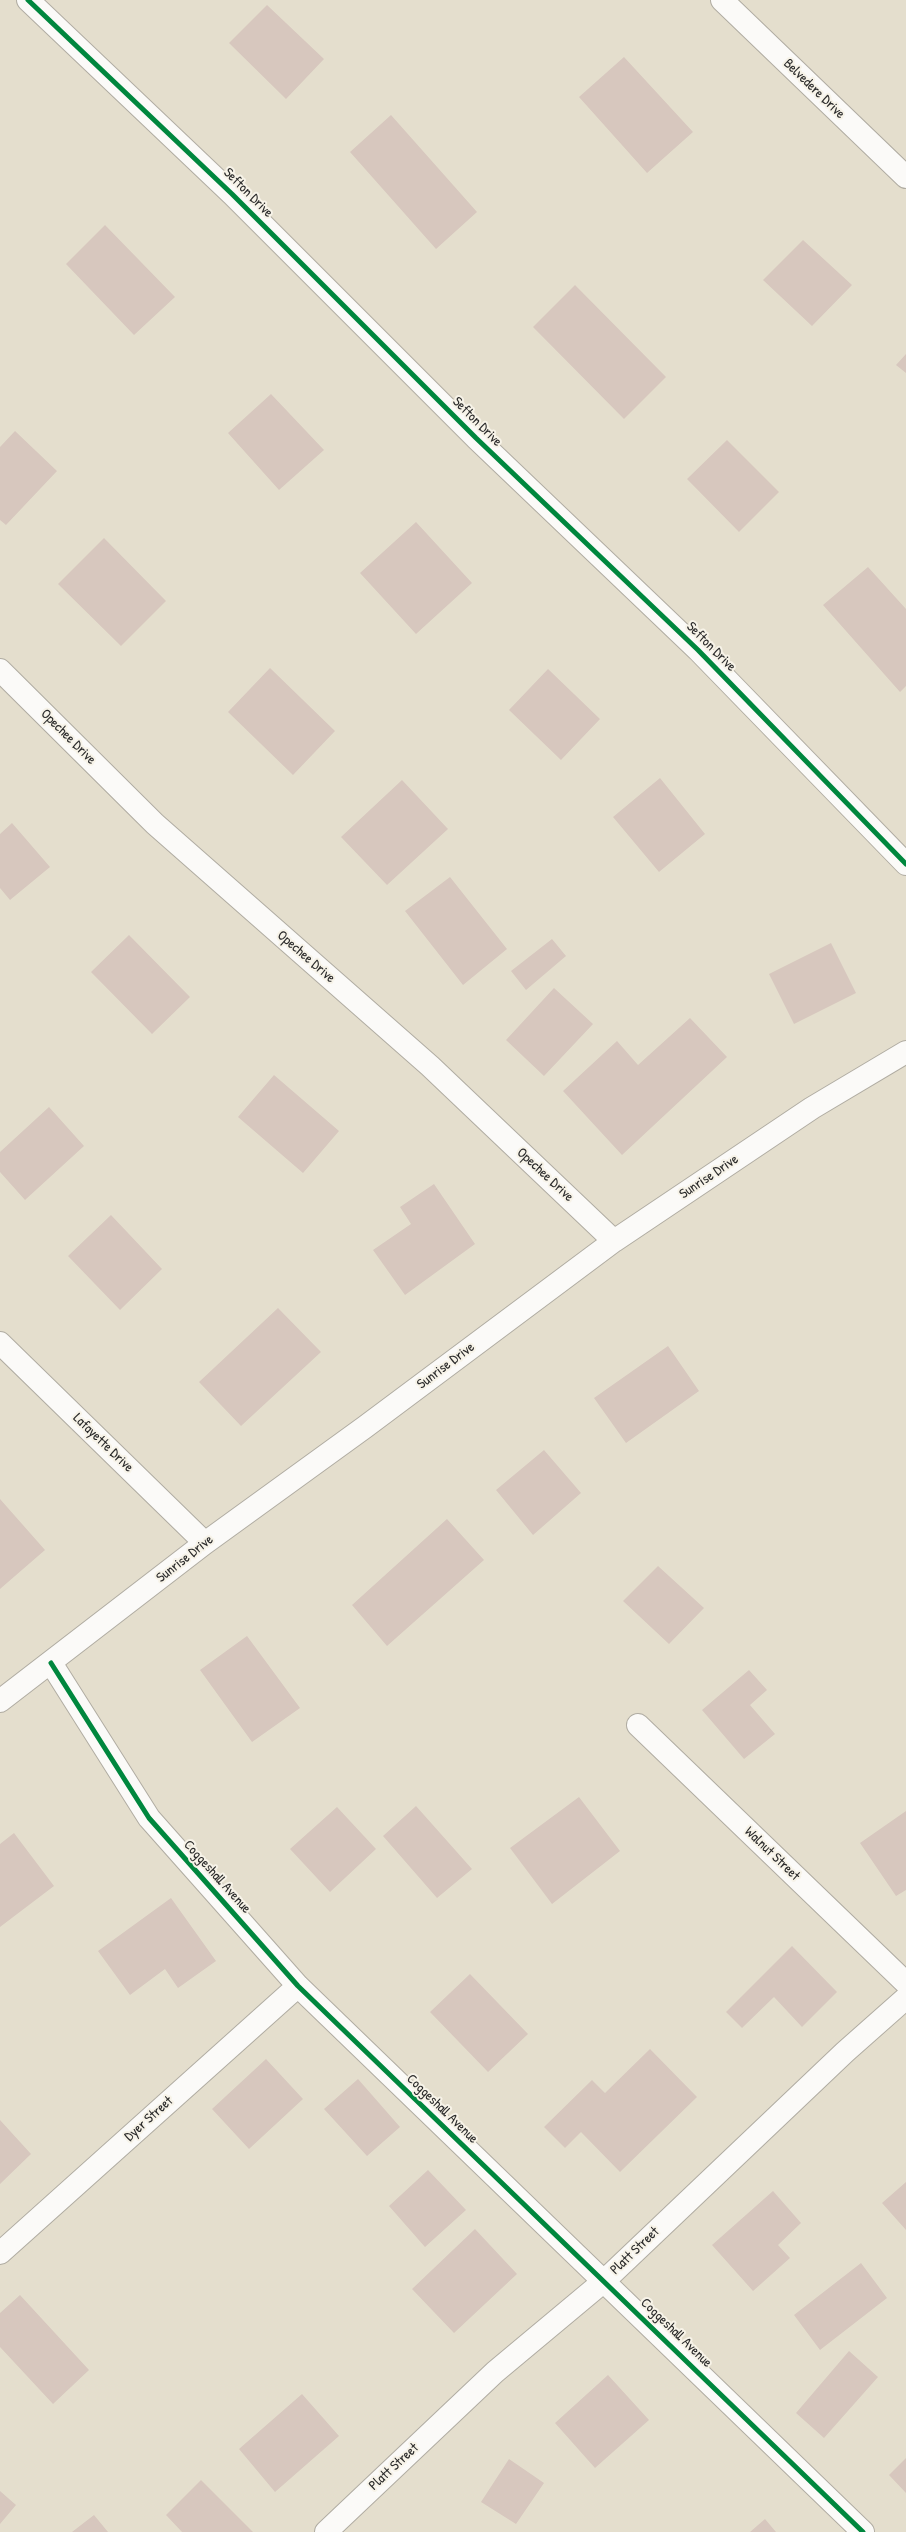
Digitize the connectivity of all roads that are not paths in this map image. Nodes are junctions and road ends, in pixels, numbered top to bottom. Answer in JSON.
{"nodes":[{"id":1,"x":28,"y":0,"type":"edge"},
{"id":2,"x":722,"y":0,"type":"edge"},
{"id":3,"x":906,"y":177,"type":"edge"},
{"id":4,"x":0,"y":670,"type":"edge"},
{"id":5,"x":906,"y":864,"type":"edge"},
{"id":6,"x":906,"y":1052,"type":"edge"},
{"id":7,"x":614,"y":1241,"type":"junction"},
{"id":8,"x":0,"y":1343,"type":"edge"},
{"id":9,"x":205,"y":1543,"type":"junction"},
{"id":10,"x":51,"y":1663,"type":"junction"},
{"id":11,"x":0,"y":1701,"type":"edge"},
{"id":12,"x":638,"y":1725,"type":"dead end"},
{"id":13,"x":906,"y":1983,"type":"edge"},
{"id":14,"x":298,"y":1986,"type":"junction"},
{"id":15,"x":906,"y":1998,"type":"edge"},
{"id":16,"x":0,"y":2253,"type":"edge"},
{"id":17,"x":604,"y":2281,"type":"junction"},
{"id":18,"x":326,"y":2532,"type":"edge"},
{"id":19,"x":864,"y":2532,"type":"edge"}],
"edges":[{"from":1,"to":5,"type":"street","name":"Sefton Drive"},
{"from":2,"to":3,"type":"street","name":"Belvedere Drive"},
{"from":4,"to":7,"type":"street","name":"Opechee Drive"},
{"from":6,"to":7,"type":"street","name":"Sunrise Drive"},
{"from":7,"to":9,"type":"street","name":"Sunrise Drive"},
{"from":8,"to":9,"type":"street","name":"Lafayette Drive"},
{"from":9,"to":10,"type":"street","name":"Sunrise Drive"},
{"from":10,"to":11,"type":"street","name":"Sunrise Drive"},
{"from":10,"to":14,"type":"street","name":"Coggeshall Avenue"},
{"from":12,"to":13,"type":"street","name":"Walnut Street"},
{"from":14,"to":16,"type":"street","name":"Dyer Street"},
{"from":14,"to":17,"type":"street","name":"Coggeshall Avenue"},
{"from":15,"to":17,"type":"street","name":"Platt Street"},
{"from":17,"to":18,"type":"street","name":"Platt Street"},
{"from":17,"to":19,"type":"street","name":"Coggeshall Avenue"}]}
